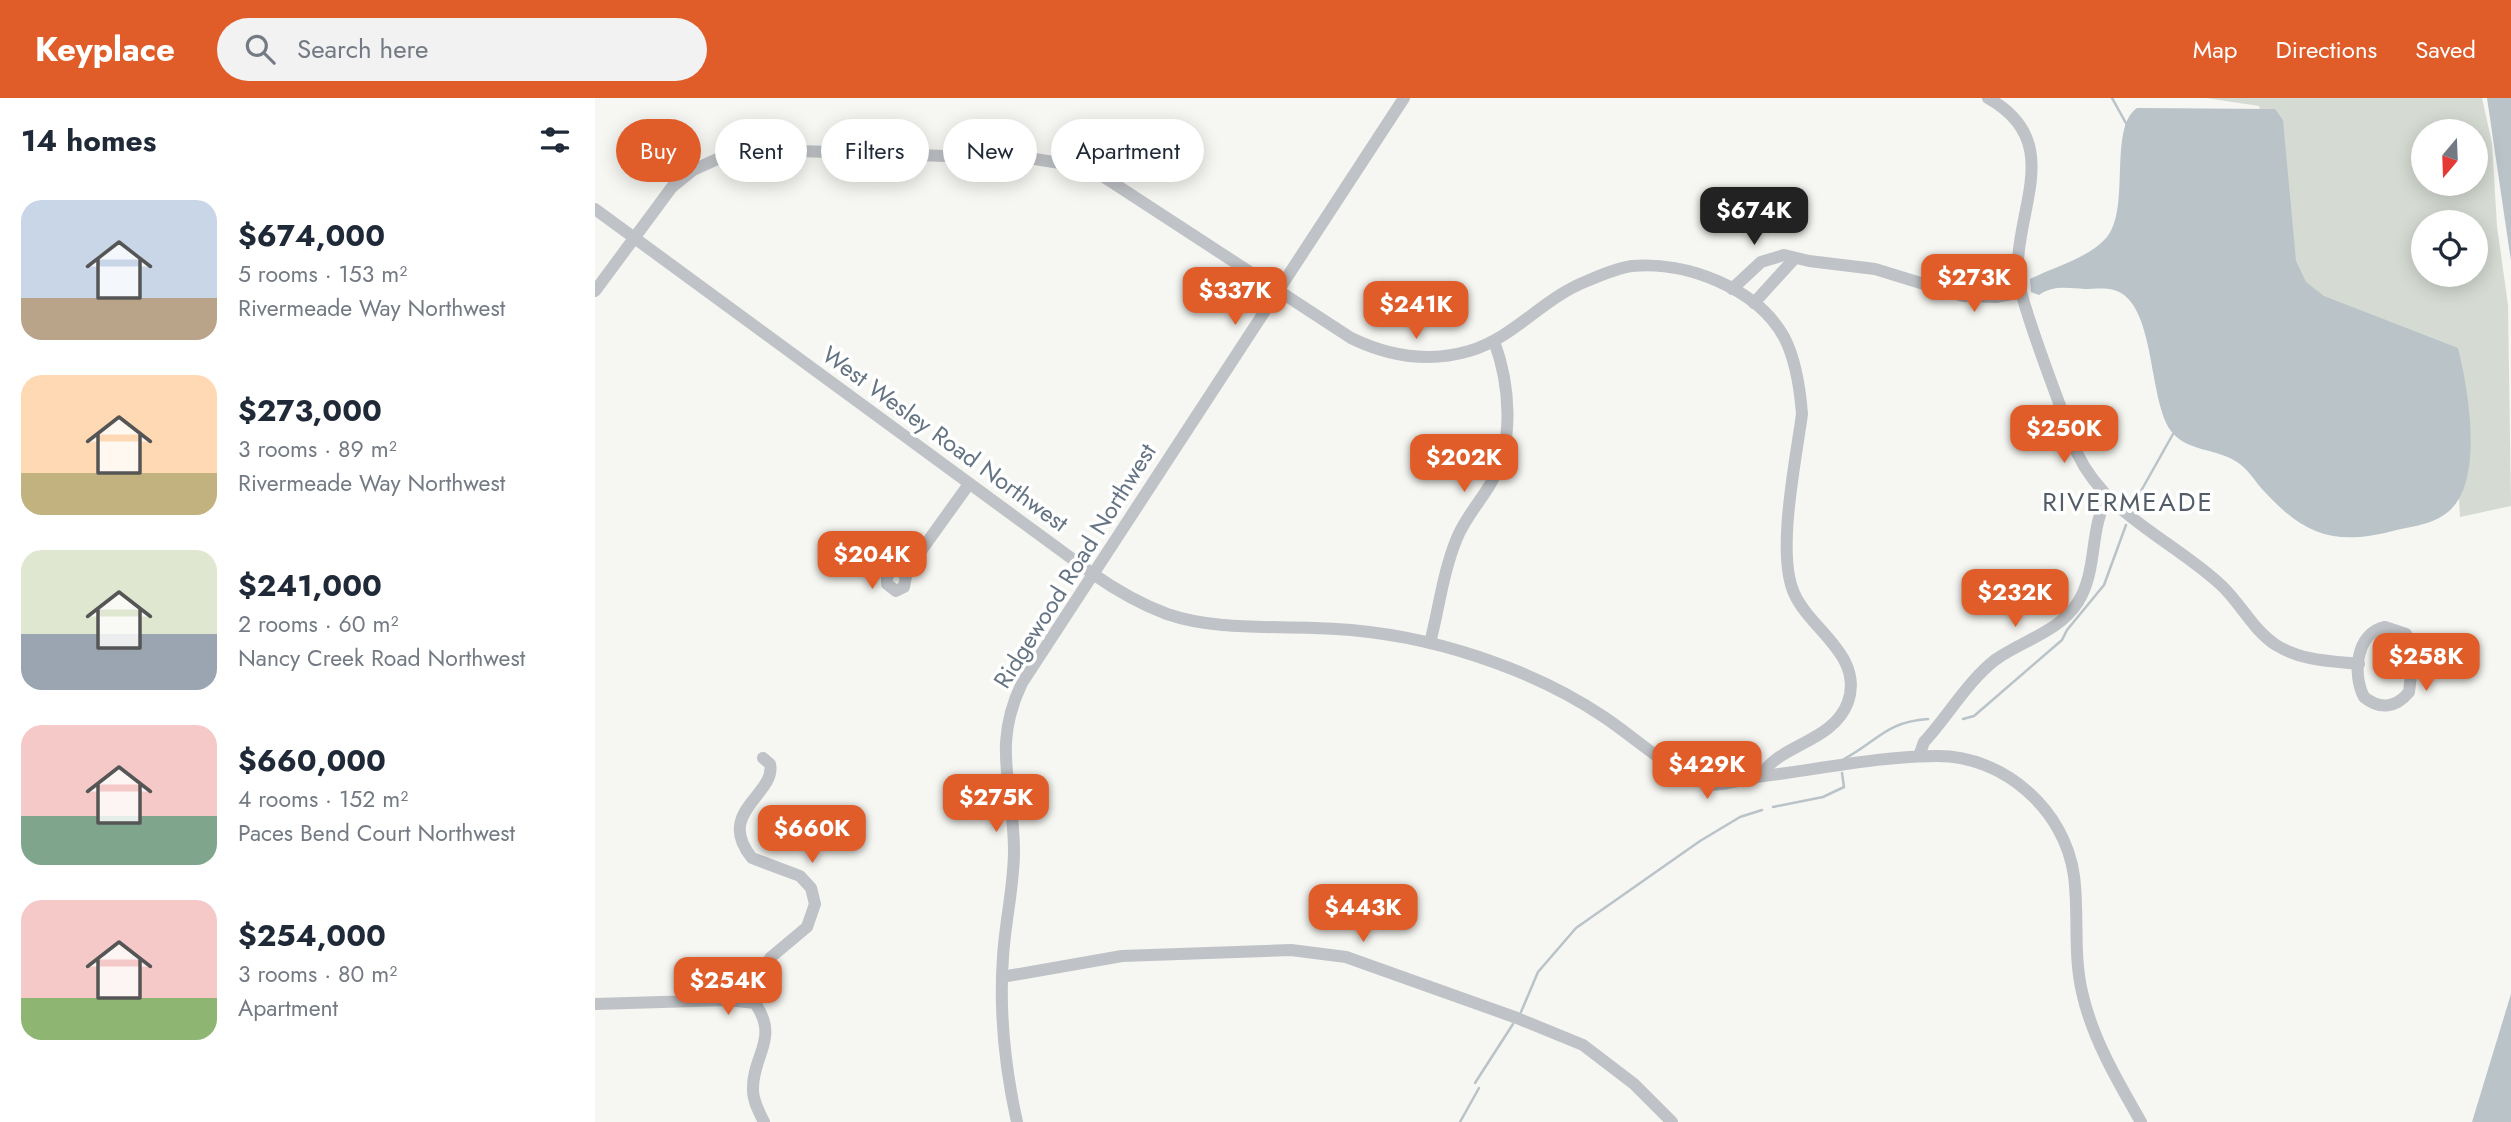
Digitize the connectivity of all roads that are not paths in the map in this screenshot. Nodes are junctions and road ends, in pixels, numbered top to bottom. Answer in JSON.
{"nodes":[{"id":1,"x":1404,"y":98,"type":"edge"},
{"id":2,"x":1988,"y":98,"type":"edge"},
{"id":3,"x":595,"y":209,"type":"edge"},
{"id":4,"x":634,"y":238,"type":"junction"},
{"id":5,"x":1795,"y":258,"type":"junction"},
{"id":6,"x":2018,"y":264,"type":"junction"},
{"id":7,"x":1936,"y":286,"type":"junction"},
{"id":8,"x":1732,"y":289,"type":"junction"},
{"id":9,"x":595,"y":291,"type":"edge"},
{"id":10,"x":1279,"y":291,"type":"junction"},
{"id":11,"x":2021,"y":292,"type":"junction"},
{"id":12,"x":1753,"y":303,"type":"junction"},
{"id":13,"x":1494,"y":341,"type":"junction"},
{"id":14,"x":969,"y":484,"type":"junction"},
{"id":15,"x":2107,"y":498,"type":"junction"},
{"id":16,"x":1093,"y":574,"type":"junction"},
{"id":17,"x":906,"y":576,"type":"dead end"},
{"id":18,"x":1430,"y":643,"type":"junction"},
{"id":19,"x":2359,"y":664,"type":"junction"},
{"id":20,"x":1919,"y":756,"type":"junction"},
{"id":21,"x":763,"y":758,"type":"dead end"},
{"id":22,"x":1761,"y":776,"type":"junction"},
{"id":23,"x":1002,"y":977,"type":"junction"},
{"id":24,"x":755,"y":1003,"type":"junction"},
{"id":25,"x":595,"y":1004,"type":"edge"},
{"id":26,"x":764,"y":1122,"type":"edge"},
{"id":27,"x":1017,"y":1122,"type":"edge"},
{"id":28,"x":1672,"y":1122,"type":"edge"},
{"id":29,"x":2141,"y":1122,"type":"edge"}],
"edges":[{"from":1,"to":10,"type":"street","name":"Ridgewood Road Northwest"},
{"from":2,"to":6,"type":"street"},
{"from":3,"to":4,"type":"street","name":"West Wesley Road Northwest"},
{"from":4,"to":9,"type":"street"},
{"from":4,"to":10,"type":"street"},
{"from":4,"to":14,"type":"street","name":"West Wesley Road Northwest"},
{"from":5,"to":7,"type":"street"},
{"from":5,"to":8,"type":"street"},
{"from":5,"to":12,"type":"street"},
{"from":6,"to":7,"type":"street"},
{"from":6,"to":11,"type":"street"},
{"from":7,"to":11,"type":"street"},
{"from":8,"to":12,"type":"street"},
{"from":8,"to":13,"type":"street"},
{"from":10,"to":13,"type":"street"},
{"from":10,"to":16,"type":"street","name":"Ridgewood Road Northwest"},
{"from":11,"to":15,"type":"street"},
{"from":12,"to":22,"type":"street"},
{"from":13,"to":18,"type":"street"},
{"from":14,"to":16,"type":"street","name":"West Wesley Road Northwest"},
{"from":14,"to":17,"type":"street"},
{"from":15,"to":19,"type":"street"},
{"from":15,"to":20,"type":"street"},
{"from":16,"to":18,"type":"street","name":"West Wesley Road Northwest"},
{"from":16,"to":23,"type":"street","name":"Ridgewood Road Northwest"},
{"from":18,"to":22,"type":"street","name":"West Wesley Road Northwest"},
{"from":19,"to":19,"type":"street"},
{"from":20,"to":22,"type":"street","name":"West Wesley Road Northwest"},
{"from":20,"to":29,"type":"street","name":"West Wesley Road Northwest"},
{"from":21,"to":24,"type":"street"},
{"from":23,"to":27,"type":"street","name":"Ridgewood Road Northwest"},
{"from":23,"to":28,"type":"street"},
{"from":24,"to":25,"type":"street"},
{"from":24,"to":26,"type":"street"}]}
